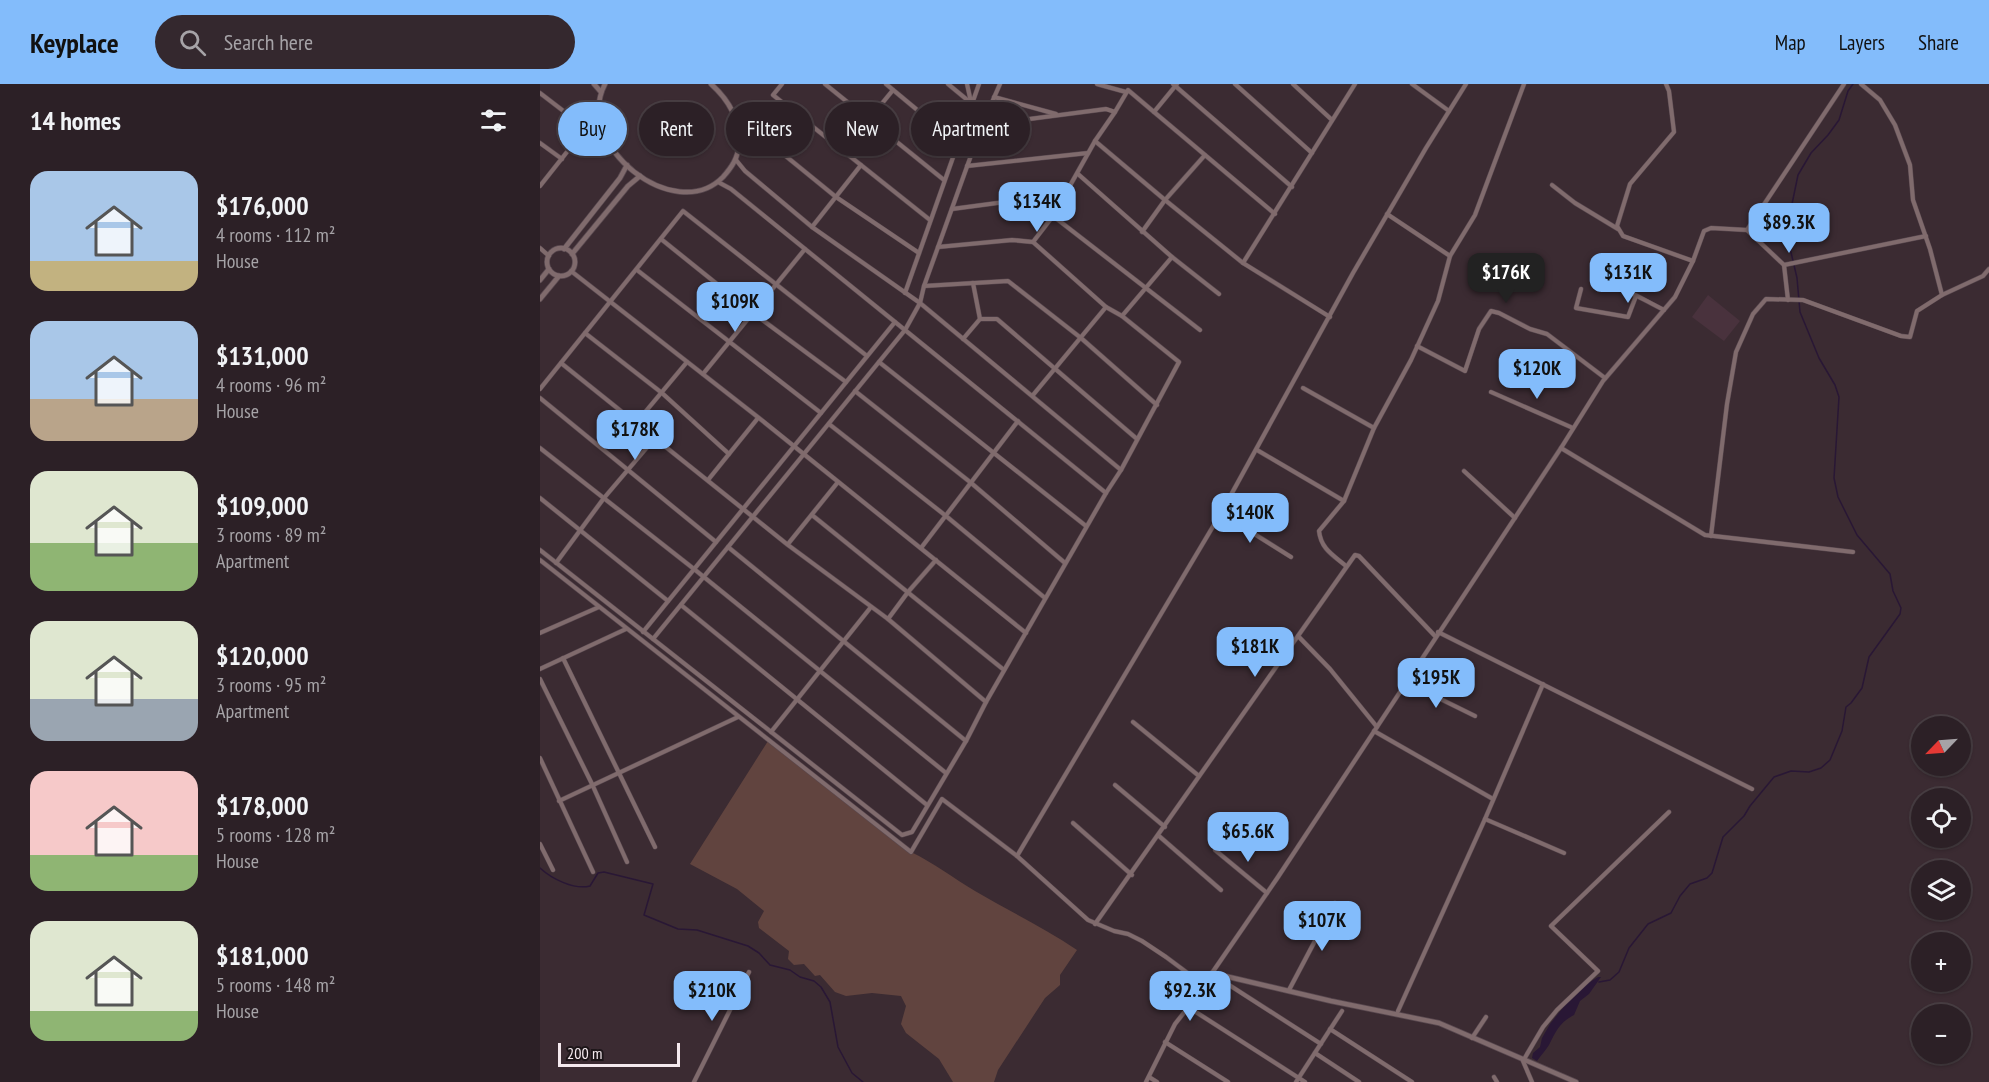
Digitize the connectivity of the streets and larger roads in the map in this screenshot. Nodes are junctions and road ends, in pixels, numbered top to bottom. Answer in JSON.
{"nodes":[{"id":1,"x":594,"y":84,"type":"edge"},
{"id":2,"x":605,"y":84,"type":"edge"},
{"id":3,"x":712,"y":84,"type":"edge"},
{"id":4,"x":782,"y":84,"type":"edge"},
{"id":5,"x":825,"y":84,"type":"edge"},
{"id":6,"x":886,"y":84,"type":"edge"},
{"id":7,"x":948,"y":84,"type":"edge"},
{"id":8,"x":967,"y":84,"type":"edge"},
{"id":9,"x":979,"y":84,"type":"edge"},
{"id":10,"x":1000,"y":84,"type":"edge"},
{"id":11,"x":1097,"y":84,"type":"edge"},
{"id":12,"x":1235,"y":84,"type":"edge"},
{"id":13,"x":1293,"y":84,"type":"edge"},
{"id":14,"x":1354,"y":84,"type":"edge"},
{"id":15,"x":1412,"y":84,"type":"edge"},
{"id":16,"x":1466,"y":84,"type":"edge"},
{"id":17,"x":1524,"y":84,"type":"edge"},
{"id":18,"x":1666,"y":84,"type":"edge"},
{"id":19,"x":1844,"y":84,"type":"edge"},
{"id":20,"x":1861,"y":84,"type":"edge"},
{"id":21,"x":1175,"y":85,"type":"edge"},
{"id":22,"x":893,"y":90,"type":"junction"},
{"id":23,"x":601,"y":92,"type":"junction"},
{"id":24,"x":1126,"y":92,"type":"junction"},
{"id":25,"x":540,"y":93,"type":"edge"},
{"id":26,"x":994,"y":97,"type":"junction"},
{"id":27,"x":847,"y":102,"type":"edge"},
{"id":28,"x":883,"y":102,"type":"edge"},
{"id":29,"x":971,"y":102,"type":"edge"},
{"id":30,"x":972,"y":102,"type":"edge"},
{"id":31,"x":972,"y":102,"type":"edge"},
{"id":32,"x":992,"y":102,"type":"edge"},
{"id":33,"x":911,"y":105,"type":"edge"},
{"id":34,"x":1449,"y":111,"type":"junction"},
{"id":35,"x":1115,"y":112,"type":"junction"},
{"id":36,"x":1154,"y":112,"type":"junction"},
{"id":37,"x":1060,"y":115,"type":"junction"},
{"id":38,"x":1030,"y":119,"type":"edge"},
{"id":39,"x":1332,"y":120,"type":"junction"},
{"id":40,"x":825,"y":137,"type":"edge"},
{"id":41,"x":1095,"y":141,"type":"junction"},
{"id":42,"x":540,"y":142,"type":"edge"},
{"id":43,"x":899,"y":144,"type":"edge"},
{"id":44,"x":1088,"y":153,"type":"junction"},
{"id":45,"x":1312,"y":153,"type":"junction"},
{"id":46,"x":1205,"y":154,"type":"junction"},
{"id":47,"x":786,"y":156,"type":"edge"},
{"id":48,"x":849,"y":156,"type":"edge"},
{"id":49,"x":952,"y":156,"type":"edge"},
{"id":50,"x":971,"y":156,"type":"edge"},
{"id":51,"x":562,"y":159,"type":"junction"},
{"id":52,"x":736,"y":160,"type":"junction"},
{"id":53,"x":627,"y":165,"type":"junction"},
{"id":54,"x":861,"y":165,"type":"junction"},
{"id":55,"x":967,"y":166,"type":"junction"},
{"id":56,"x":1078,"y":174,"type":"junction"},
{"id":57,"x":640,"y":176,"type":"junction"},
{"id":58,"x":944,"y":180,"type":"junction"},
{"id":59,"x":718,"y":182,"type":"junction"},
{"id":60,"x":1552,"y":185,"type":"dead end"},
{"id":61,"x":540,"y":186,"type":"edge"},
{"id":62,"x":1292,"y":187,"type":"junction"},
{"id":63,"x":1066,"y":194,"type":"junction"},
{"id":64,"x":836,"y":197,"type":"junction"},
{"id":65,"x":1165,"y":201,"type":"junction"},
{"id":66,"x":952,"y":209,"type":"junction"},
{"id":67,"x":1275,"y":214,"type":"junction"},
{"id":68,"x":1387,"y":214,"type":"junction"},
{"id":69,"x":1053,"y":216,"type":"junction"},
{"id":70,"x":930,"y":220,"type":"junction"},
{"id":71,"x":812,"y":227,"type":"junction"},
{"id":72,"x":1747,"y":230,"type":"junction"},
{"id":73,"x":1621,"y":231,"type":"junction"},
{"id":74,"x":1143,"y":232,"type":"junction"},
{"id":75,"x":1926,"y":236,"type":"junction"},
{"id":76,"x":661,"y":239,"type":"junction"},
{"id":77,"x":1033,"y":242,"type":"junction"},
{"id":78,"x":938,"y":247,"type":"junction"},
{"id":79,"x":540,"y":248,"type":"edge"},
{"id":80,"x":564,"y":249,"type":"junction"},
{"id":81,"x":805,"y":249,"type":"junction"},
{"id":82,"x":572,"y":254,"type":"junction"},
{"id":83,"x":919,"y":254,"type":"junction"},
{"id":84,"x":549,"y":256,"type":"junction"},
{"id":85,"x":1450,"y":256,"type":"junction"},
{"id":86,"x":1172,"y":257,"type":"junction"},
{"id":87,"x":1693,"y":261,"type":"junction"},
{"id":88,"x":1243,"y":263,"type":"junction"},
{"id":89,"x":1784,"y":265,"type":"junction"},
{"id":90,"x":549,"y":269,"type":"junction"},
{"id":91,"x":1989,"y":269,"type":"edge"},
{"id":92,"x":636,"y":270,"type":"junction"},
{"id":93,"x":571,"y":271,"type":"junction"},
{"id":94,"x":559,"y":276,"type":"junction"},
{"id":95,"x":1600,"y":279,"type":"dead end"},
{"id":96,"x":540,"y":280,"type":"edge"},
{"id":97,"x":973,"y":283,"type":"junction"},
{"id":98,"x":777,"y":284,"type":"junction"},
{"id":99,"x":924,"y":286,"type":"junction"},
{"id":100,"x":1145,"y":286,"type":"junction"},
{"id":101,"x":1581,"y":290,"type":"dead end"},
{"id":102,"x":905,"y":293,"type":"junction"},
{"id":103,"x":1219,"y":294,"type":"dead end"},
{"id":104,"x":1942,"y":295,"type":"junction"},
{"id":105,"x":1636,"y":296,"type":"junction"},
{"id":106,"x":540,"y":299,"type":"edge"},
{"id":107,"x":1788,"y":300,"type":"junction"},
{"id":108,"x":611,"y":302,"type":"junction"},
{"id":109,"x":920,"y":303,"type":"junction"},
{"id":110,"x":1106,"y":308,"type":"junction"},
{"id":111,"x":1664,"y":310,"type":"junction"},
{"id":112,"x":753,"y":313,"type":"junction"},
{"id":113,"x":1122,"y":316,"type":"junction"},
{"id":114,"x":1330,"y":316,"type":"junction"},
{"id":115,"x":980,"y":319,"type":"junction"},
{"id":116,"x":895,"y":322,"type":"junction"},
{"id":117,"x":905,"y":330,"type":"junction"},
{"id":118,"x":1200,"y":330,"type":"dead end"},
{"id":119,"x":585,"y":333,"type":"junction"},
{"id":120,"x":1081,"y":338,"type":"junction"},
{"id":121,"x":963,"y":339,"type":"junction"},
{"id":122,"x":729,"y":343,"type":"junction"},
{"id":123,"x":1417,"y":346,"type":"junction"},
{"id":124,"x":867,"y":356,"type":"junction"},
{"id":125,"x":687,"y":362,"type":"junction"},
{"id":126,"x":879,"y":362,"type":"junction"},
{"id":127,"x":561,"y":363,"type":"junction"},
{"id":128,"x":1056,"y":367,"type":"junction"},
{"id":129,"x":703,"y":374,"type":"junction"},
{"id":130,"x":1605,"y":378,"type":"junction"},
{"id":131,"x":846,"y":382,"type":"junction"},
{"id":132,"x":1303,"y":388,"type":"dead end"},
{"id":133,"x":540,"y":389,"type":"edge"},
{"id":134,"x":855,"y":392,"type":"junction"},
{"id":135,"x":1491,"y":392,"type":"dead end"},
{"id":136,"x":662,"y":393,"type":"junction"},
{"id":137,"x":1033,"y":396,"type":"junction"},
{"id":138,"x":540,"y":398,"type":"edge"},
{"id":139,"x":1157,"y":405,"type":"junction"},
{"id":140,"x":820,"y":413,"type":"junction"},
{"id":141,"x":759,"y":418,"type":"junction"},
{"id":142,"x":1017,"y":421,"type":"junction"},
{"id":143,"x":636,"y":423,"type":"junction"},
{"id":144,"x":829,"y":423,"type":"junction"},
{"id":145,"x":1374,"y":428,"type":"junction"},
{"id":146,"x":1573,"y":428,"type":"junction"},
{"id":147,"x":655,"y":438,"type":"junction"},
{"id":148,"x":1137,"y":439,"type":"junction"},
{"id":149,"x":794,"y":446,"type":"junction"},
{"id":150,"x":540,"y":448,"type":"edge"},
{"id":151,"x":1561,"y":448,"type":"junction"},
{"id":152,"x":1257,"y":450,"type":"junction"},
{"id":153,"x":729,"y":454,"type":"junction"},
{"id":154,"x":804,"y":454,"type":"junction"},
{"id":155,"x":993,"y":454,"type":"junction"},
{"id":156,"x":628,"y":470,"type":"junction"},
{"id":157,"x":1121,"y":470,"type":"junction"},
{"id":158,"x":1464,"y":471,"type":"dead end"},
{"id":159,"x":708,"y":480,"type":"junction"},
{"id":160,"x":838,"y":482,"type":"junction"},
{"id":161,"x":970,"y":482,"type":"junction"},
{"id":162,"x":1106,"y":493,"type":"junction"},
{"id":163,"x":540,"y":498,"type":"edge"},
{"id":164,"x":604,"y":498,"type":"junction"},
{"id":165,"x":1344,"y":501,"type":"junction"},
{"id":166,"x":743,"y":508,"type":"junction"},
{"id":167,"x":1221,"y":513,"type":"junction"},
{"id":168,"x":812,"y":515,"type":"junction"},
{"id":169,"x":753,"y":516,"type":"junction"},
{"id":170,"x":946,"y":516,"type":"junction"},
{"id":171,"x":1515,"y":518,"type":"junction"},
{"id":172,"x":1086,"y":526,"type":"junction"},
{"id":173,"x":581,"y":531,"type":"junction"},
{"id":174,"x":1711,"y":536,"type":"junction"},
{"id":175,"x":717,"y":542,"type":"junction"},
{"id":176,"x":788,"y":544,"type":"junction"},
{"id":177,"x":728,"y":547,"type":"junction"},
{"id":178,"x":921,"y":548,"type":"junction"},
{"id":179,"x":540,"y":550,"type":"edge"},
{"id":180,"x":1853,"y":552,"type":"dead end"},
{"id":181,"x":1291,"y":557,"type":"dead end"},
{"id":182,"x":540,"y":560,"type":"edge"},
{"id":183,"x":936,"y":560,"type":"junction"},
{"id":184,"x":556,"y":563,"type":"junction"},
{"id":185,"x":1065,"y":563,"type":"junction"},
{"id":186,"x":1346,"y":566,"type":"junction"},
{"id":187,"x":694,"y":569,"type":"junction"},
{"id":188,"x":703,"y":578,"type":"junction"},
{"id":189,"x":908,"y":592,"type":"junction"},
{"id":190,"x":1045,"y":598,"type":"junction"},
{"id":191,"x":668,"y":601,"type":"junction"},
{"id":192,"x":681,"y":605,"type":"junction"},
{"id":193,"x":599,"y":607,"type":"junction"},
{"id":194,"x":871,"y":607,"type":"junction"},
{"id":195,"x":888,"y":619,"type":"junction"},
{"id":196,"x":626,"y":628,"type":"junction"},
{"id":197,"x":644,"y":632,"type":"junction"},
{"id":198,"x":540,"y":633,"type":"edge"},
{"id":199,"x":1026,"y":633,"type":"junction"},
{"id":200,"x":1437,"y":634,"type":"junction"},
{"id":201,"x":1298,"y":636,"type":"junction"},
{"id":202,"x":653,"y":639,"type":"junction"},
{"id":203,"x":845,"y":641,"type":"junction"},
{"id":204,"x":563,"y":658,"type":"junction"},
{"id":205,"x":540,"y":669,"type":"edge"},
{"id":206,"x":818,"y":670,"type":"junction"},
{"id":207,"x":1004,"y":670,"type":"junction"},
{"id":208,"x":540,"y":679,"type":"edge"},
{"id":209,"x":1406,"y":682,"type":"junction"},
{"id":210,"x":1543,"y":684,"type":"junction"},
{"id":211,"x":796,"y":699,"type":"junction"},
{"id":212,"x":986,"y":702,"type":"junction"},
{"id":213,"x":1475,"y":716,"type":"dead end"},
{"id":214,"x":738,"y":717,"type":"junction"},
{"id":215,"x":1132,"y":722,"type":"dead end"},
{"id":216,"x":1376,"y":729,"type":"junction"},
{"id":217,"x":771,"y":732,"type":"junction"},
{"id":218,"x":966,"y":741,"type":"junction"},
{"id":219,"x":540,"y":758,"type":"edge"},
{"id":220,"x":946,"y":772,"type":"junction"},
{"id":221,"x":618,"y":773,"type":"junction"},
{"id":222,"x":1200,"y":776,"type":"junction"},
{"id":223,"x":592,"y":784,"type":"junction"},
{"id":224,"x":1116,"y":785,"type":"dead end"},
{"id":225,"x":1752,"y":789,"type":"dead end"},
{"id":226,"x":1493,"y":799,"type":"junction"},
{"id":227,"x":560,"y":801,"type":"junction"},
{"id":228,"x":927,"y":805,"type":"junction"},
{"id":229,"x":1669,"y":812,"type":"dead end"},
{"id":230,"x":1485,"y":819,"type":"junction"},
{"id":231,"x":1073,"y":823,"type":"dead end"},
{"id":232,"x":1165,"y":826,"type":"junction"},
{"id":233,"x":1159,"y":836,"type":"junction"},
{"id":234,"x":540,"y":844,"type":"edge"},
{"id":235,"x":654,"y":847,"type":"dead end"},
{"id":236,"x":1215,"y":850,"type":"dead end"},
{"id":237,"x":1564,"y":853,"type":"dead end"},
{"id":238,"x":1017,"y":856,"type":"junction"},
{"id":239,"x":627,"y":862,"type":"dead end"},
{"id":240,"x":552,"y":870,"type":"dead end"},
{"id":241,"x":593,"y":872,"type":"dead end"},
{"id":242,"x":1132,"y":875,"type":"junction"},
{"id":243,"x":1221,"y":890,"type":"dead end"},
{"id":244,"x":1267,"y":893,"type":"junction"},
{"id":245,"x":1335,"y":903,"type":"dead end"},
{"id":246,"x":1095,"y":924,"type":"junction"},
{"id":247,"x":749,"y":972,"type":"dead end"},
{"id":248,"x":1212,"y":973,"type":"junction"},
{"id":249,"x":1205,"y":986,"type":"junction"},
{"id":250,"x":1288,"y":990,"type":"junction"},
{"id":251,"x":1188,"y":1007,"type":"junction"},
{"id":252,"x":1342,"y":1011,"type":"dead end"},
{"id":253,"x":1398,"y":1011,"type":"dead end"},
{"id":254,"x":1486,"y":1017,"type":"dead end"},
{"id":255,"x":1330,"y":1029,"type":"junction"},
{"id":256,"x":1472,"y":1039,"type":"junction"},
{"id":257,"x":1165,"y":1042,"type":"junction"},
{"id":258,"x":1321,"y":1044,"type":"junction"},
{"id":259,"x":1315,"y":1053,"type":"junction"},
{"id":260,"x":1523,"y":1060,"type":"junction"},
{"id":261,"x":1149,"y":1077,"type":"junction"},
{"id":262,"x":1494,"y":1077,"type":"dead end"},
{"id":263,"x":1298,"y":1080,"type":"edge"},
{"id":264,"x":694,"y":1082,"type":"edge"},
{"id":265,"x":1146,"y":1082,"type":"edge"},
{"id":266,"x":1156,"y":1082,"type":"edge"},
{"id":267,"x":1228,"y":1082,"type":"edge"},
{"id":268,"x":1305,"y":1082,"type":"edge"},
{"id":269,"x":1359,"y":1082,"type":"edge"},
{"id":270,"x":1412,"y":1082,"type":"edge"},
{"id":271,"x":1497,"y":1082,"type":"edge"},
{"id":272,"x":1532,"y":1082,"type":"edge"},
{"id":273,"x":1576,"y":1082,"type":"edge"}],
"edges":[{"from":1,"to":23,"type":"street"},
{"from":2,"to":23,"type":"street"},
{"from":3,"to":52,"type":"street"},
{"from":4,"to":40,"type":"street"},
{"from":5,"to":27,"type":"street"},
{"from":6,"to":22,"type":"street"},
{"from":7,"to":29,"type":"street"},
{"from":8,"to":30,"type":"street"},
{"from":9,"to":31,"type":"street"},
{"from":10,"to":26,"type":"street"},
{"from":11,"to":24,"type":"street"},
{"from":12,"to":45,"type":"street"},
{"from":13,"to":39,"type":"street"},
{"from":14,"to":39,"type":"street"},
{"from":15,"to":34,"type":"street"},
{"from":16,"to":34,"type":"street"},
{"from":17,"to":85,"type":"street"},
{"from":18,"to":73,"type":"street"},
{"from":19,"to":72,"type":"street"},
{"from":20,"to":75,"type":"street"},
{"from":21,"to":36,"type":"street"},
{"from":21,"to":62,"type":"street"},
{"from":22,"to":28,"type":"street"},
{"from":22,"to":33,"type":"street"},
{"from":23,"to":53,"type":"street"},
{"from":24,"to":35,"type":"street"},
{"from":24,"to":36,"type":"street"},
{"from":25,"to":51,"type":"street"},
{"from":26,"to":32,"type":"street"},
{"from":26,"to":37,"type":"street"},
{"from":34,"to":68,"type":"street"},
{"from":35,"to":37,"type":"street"},
{"from":35,"to":41,"type":"street"},
{"from":36,"to":46,"type":"street"},
{"from":37,"to":38,"type":"street"},
{"from":39,"to":45,"type":"street"},
{"from":41,"to":44,"type":"street"},
{"from":41,"to":65,"type":"street"},
{"from":42,"to":51,"type":"street"},
{"from":43,"to":58,"type":"street"},
{"from":44,"to":55,"type":"street"},
{"from":44,"to":56,"type":"street"},
{"from":45,"to":62,"type":"street"},
{"from":46,"to":65,"type":"street"},
{"from":46,"to":67,"type":"street"},
{"from":47,"to":64,"type":"street"},
{"from":48,"to":54,"type":"street"},
{"from":49,"to":58,"type":"street"},
{"from":50,"to":55,"type":"street"},
{"from":51,"to":61,"type":"street"},
{"from":52,"to":59,"type":"street"},
{"from":52,"to":71,"type":"street"},
{"from":53,"to":57,"type":"street"},
{"from":53,"to":80,"type":"street"},
{"from":54,"to":64,"type":"street"},
{"from":54,"to":70,"type":"street"},
{"from":55,"to":66,"type":"street"},
{"from":56,"to":63,"type":"street"},
{"from":56,"to":74,"type":"street"},
{"from":57,"to":59,"type":"street"},
{"from":57,"to":82,"type":"street"},
{"from":58,"to":70,"type":"street"},
{"from":59,"to":81,"type":"street"},
{"from":60,"to":73,"type":"street"},
{"from":62,"to":67,"type":"street"},
{"from":63,"to":66,"type":"street"},
{"from":63,"to":69,"type":"street"},
{"from":64,"to":71,"type":"street"},
{"from":64,"to":83,"type":"street"},
{"from":65,"to":74,"type":"street"},
{"from":65,"to":88,"type":"street"},
{"from":66,"to":78,"type":"street"},
{"from":67,"to":88,"type":"street"},
{"from":68,"to":85,"type":"street"},
{"from":68,"to":114,"type":"street"},
{"from":69,"to":77,"type":"street"},
{"from":69,"to":100,"type":"street"},
{"from":70,"to":83,"type":"street"},
{"from":71,"to":102,"type":"street"},
{"from":72,"to":87,"type":"street"},
{"from":72,"to":89,"type":"street"},
{"from":73,"to":87,"type":"street"},
{"from":74,"to":86,"type":"street"},
{"from":75,"to":89,"type":"street"},
{"from":75,"to":104,"type":"street"},
{"from":76,"to":92,"type":"street"},
{"from":76,"to":98,"type":"street"},
{"from":76,"to":112,"type":"street"},
{"from":77,"to":78,"type":"street"},
{"from":77,"to":110,"type":"street"},
{"from":78,"to":99,"type":"street"},
{"from":79,"to":84,"type":"street"},
{"from":80,"to":82,"type":"street"},
{"from":80,"to":84,"type":"street"},
{"from":81,"to":98,"type":"street"},
{"from":81,"to":116,"type":"street"},
{"from":82,"to":93,"type":"street"},
{"from":83,"to":102,"type":"street"},
{"from":84,"to":90,"type":"street"},
{"from":85,"to":123,"type":"street"},
{"from":86,"to":100,"type":"street"},
{"from":86,"to":103,"type":"street"},
{"from":87,"to":111,"type":"street"},
{"from":88,"to":114,"type":"street"},
{"from":89,"to":107,"type":"street"},
{"from":90,"to":94,"type":"street"},
{"from":90,"to":96,"type":"street"},
{"from":91,"to":104,"type":"street"},
{"from":92,"to":108,"type":"street"},
{"from":92,"to":122,"type":"street"},
{"from":93,"to":94,"type":"street"},
{"from":93,"to":108,"type":"street"},
{"from":94,"to":106,"type":"street"},
{"from":95,"to":105,"type":"street"},
{"from":97,"to":99,"type":"street"},
{"from":97,"to":115,"type":"street"},
{"from":97,"to":120,"type":"street"},
{"from":98,"to":112,"type":"street"},
{"from":98,"to":124,"type":"street"},
{"from":99,"to":109,"type":"street"},
{"from":100,"to":113,"type":"street"},
{"from":100,"to":118,"type":"street"},
{"from":101,"to":105,"type":"street"},
{"from":102,"to":109,"type":"street"},
{"from":104,"to":107,"type":"street"},
{"from":105,"to":111,"type":"street"},
{"from":107,"to":174,"type":"street"},
{"from":108,"to":119,"type":"street"},
{"from":108,"to":125,"type":"street"},
{"from":109,"to":117,"type":"street"},
{"from":109,"to":121,"type":"street"},
{"from":110,"to":113,"type":"street"},
{"from":110,"to":120,"type":"street"},
{"from":111,"to":130,"type":"street"},
{"from":112,"to":122,"type":"street"},
{"from":112,"to":131,"type":"street"},
{"from":113,"to":139,"type":"street"},
{"from":114,"to":152,"type":"street"},
{"from":115,"to":121,"type":"street"},
{"from":115,"to":128,"type":"street"},
{"from":116,"to":117,"type":"street"},
{"from":116,"to":124,"type":"street"},
{"from":117,"to":126,"type":"street"},
{"from":117,"to":142,"type":"street"},
{"from":119,"to":127,"type":"street"},
{"from":119,"to":136,"type":"street"},
{"from":120,"to":128,"type":"street"},
{"from":120,"to":139,"type":"street"},
{"from":121,"to":137,"type":"street"},
{"from":122,"to":129,"type":"street"},
{"from":122,"to":140,"type":"street"},
{"from":123,"to":130,"type":"street"},
{"from":123,"to":145,"type":"street"},
{"from":124,"to":131,"type":"street"},
{"from":125,"to":129,"type":"street"},
{"from":125,"to":136,"type":"street"},
{"from":126,"to":134,"type":"street"},
{"from":126,"to":155,"type":"street"},
{"from":127,"to":133,"type":"street"},
{"from":127,"to":143,"type":"street"},
{"from":128,"to":137,"type":"street"},
{"from":128,"to":148,"type":"street"},
{"from":129,"to":141,"type":"street"},
{"from":130,"to":146,"type":"street"},
{"from":131,"to":140,"type":"street"},
{"from":132,"to":145,"type":"street"},
{"from":134,"to":144,"type":"street"},
{"from":134,"to":161,"type":"street"},
{"from":135,"to":146,"type":"street"},
{"from":136,"to":143,"type":"street"},
{"from":136,"to":153,"type":"street"},
{"from":137,"to":157,"type":"street"},
{"from":138,"to":156,"type":"street"},
{"from":139,"to":148,"type":"street"},
{"from":140,"to":149,"type":"street"},
{"from":141,"to":149,"type":"street"},
{"from":141,"to":153,"type":"street"},
{"from":142,"to":155,"type":"street"},
{"from":142,"to":162,"type":"street"},
{"from":143,"to":147,"type":"street"},
{"from":144,"to":154,"type":"street"},
{"from":144,"to":170,"type":"street"},
{"from":145,"to":165,"type":"street"},
{"from":146,"to":151,"type":"street"},
{"from":147,"to":156,"type":"street"},
{"from":147,"to":159,"type":"street"},
{"from":148,"to":157,"type":"street"},
{"from":149,"to":154,"type":"street"},
{"from":149,"to":166,"type":"street"},
{"from":150,"to":164,"type":"street"},
{"from":151,"to":171,"type":"street"},
{"from":151,"to":174,"type":"street"},
{"from":152,"to":165,"type":"street"},
{"from":152,"to":167,"type":"street"},
{"from":153,"to":159,"type":"street"},
{"from":154,"to":160,"type":"street"},
{"from":154,"to":169,"type":"street"},
{"from":155,"to":161,"type":"street"},
{"from":155,"to":172,"type":"street"},
{"from":156,"to":164,"type":"street"},
{"from":156,"to":175,"type":"street"},
{"from":157,"to":162,"type":"street"},
{"from":158,"to":171,"type":"street"},
{"from":159,"to":166,"type":"street"},
{"from":160,"to":168,"type":"street"},
{"from":160,"to":178,"type":"street"},
{"from":161,"to":170,"type":"street"},
{"from":161,"to":185,"type":"street"},
{"from":162,"to":172,"type":"street"},
{"from":163,"to":173,"type":"street"},
{"from":164,"to":173,"type":"street"},
{"from":164,"to":187,"type":"street"},
{"from":165,"to":186,"type":"street"},
{"from":166,"to":169,"type":"street"},
{"from":166,"to":175,"type":"street"},
{"from":167,"to":181,"type":"street"},
{"from":167,"to":238,"type":"street"},
{"from":168,"to":176,"type":"street"},
{"from":168,"to":189,"type":"street"},
{"from":169,"to":176,"type":"street"},
{"from":169,"to":177,"type":"street"},
{"from":170,"to":178,"type":"street"},
{"from":170,"to":190,"type":"street"},
{"from":171,"to":200,"type":"street"},
{"from":172,"to":185,"type":"street"},
{"from":173,"to":184,"type":"street"},
{"from":173,"to":191,"type":"street"},
{"from":174,"to":180,"type":"street"},
{"from":175,"to":187,"type":"street"},
{"from":176,"to":194,"type":"street"},
{"from":177,"to":188,"type":"street"},
{"from":177,"to":203,"type":"street"},
{"from":178,"to":183,"type":"street"},
{"from":179,"to":184,"type":"street"},
{"from":182,"to":193,"type":"street"},
{"from":183,"to":189,"type":"street"},
{"from":183,"to":199,"type":"street"},
{"from":184,"to":197,"type":"street"},
{"from":185,"to":190,"type":"street"},
{"from":186,"to":200,"type":"street"},
{"from":186,"to":201,"type":"street"},
{"from":187,"to":188,"type":"street"},
{"from":187,"to":191,"type":"street"},
{"from":188,"to":192,"type":"street"},
{"from":188,"to":206,"type":"street"},
{"from":189,"to":195,"type":"street"},
{"from":189,"to":207,"type":"street"},
{"from":190,"to":199,"type":"street"},
{"from":191,"to":197,"type":"street"},
{"from":192,"to":202,"type":"street"},
{"from":192,"to":211,"type":"street"},
{"from":193,"to":196,"type":"street"},
{"from":193,"to":198,"type":"street"},
{"from":194,"to":195,"type":"street"},
{"from":194,"to":203,"type":"street"},
{"from":195,"to":212,"type":"street"},
{"from":196,"to":204,"type":"street"},
{"from":196,"to":214,"type":"street"},
{"from":197,"to":202,"type":"street"},
{"from":199,"to":207,"type":"street"},
{"from":200,"to":209,"type":"street"},
{"from":200,"to":210,"type":"street"},
{"from":201,"to":216,"type":"street"},
{"from":201,"to":222,"type":"street"},
{"from":202,"to":217,"type":"street"},
{"from":203,"to":206,"type":"street"},
{"from":203,"to":218,"type":"street"},
{"from":204,"to":205,"type":"street"},
{"from":204,"to":221,"type":"street"},
{"from":206,"to":211,"type":"street"},
{"from":206,"to":220,"type":"street"},
{"from":207,"to":212,"type":"street"},
{"from":208,"to":223,"type":"street"},
{"from":209,"to":213,"type":"street"},
{"from":209,"to":216,"type":"street"},
{"from":210,"to":225,"type":"street"},
{"from":210,"to":226,"type":"street"},
{"from":211,"to":217,"type":"street"},
{"from":211,"to":228,"type":"street"},
{"from":212,"to":218,"type":"street"},
{"from":214,"to":221,"type":"street"},
{"from":214,"to":238,"type":"street"},
{"from":215,"to":222,"type":"street"},
{"from":216,"to":226,"type":"street"},
{"from":216,"to":244,"type":"street"},
{"from":217,"to":228,"type":"street"},
{"from":218,"to":220,"type":"street"},
{"from":219,"to":227,"type":"street"},
{"from":220,"to":228,"type":"street"},
{"from":221,"to":223,"type":"street"},
{"from":221,"to":235,"type":"street"},
{"from":222,"to":232,"type":"street"},
{"from":223,"to":227,"type":"street"},
{"from":223,"to":239,"type":"street"},
{"from":224,"to":232,"type":"street"},
{"from":226,"to":230,"type":"street"},
{"from":227,"to":241,"type":"street"},
{"from":229,"to":260,"type":"street"},
{"from":230,"to":237,"type":"street"},
{"from":230,"to":253,"type":"street"},
{"from":231,"to":242,"type":"street"},
{"from":232,"to":233,"type":"street"},
{"from":233,"to":242,"type":"street"},
{"from":233,"to":243,"type":"street"},
{"from":234,"to":240,"type":"street"},
{"from":236,"to":244,"type":"street"},
{"from":238,"to":246,"type":"street"},
{"from":242,"to":246,"type":"street"},
{"from":244,"to":248,"type":"street"},
{"from":245,"to":250,"type":"street"},
{"from":246,"to":249,"type":"street"},
{"from":247,"to":264,"type":"street"},
{"from":248,"to":249,"type":"street"},
{"from":248,"to":250,"type":"street"},
{"from":248,"to":258,"type":"street"},
{"from":249,"to":251,"type":"street"},
{"from":250,"to":256,"type":"street"},
{"from":251,"to":257,"type":"street"},
{"from":251,"to":263,"type":"street"},
{"from":252,"to":255,"type":"street"},
{"from":254,"to":256,"type":"street"},
{"from":255,"to":258,"type":"street"},
{"from":255,"to":270,"type":"street"},
{"from":256,"to":260,"type":"street"},
{"from":257,"to":261,"type":"street"},
{"from":257,"to":267,"type":"street"},
{"from":258,"to":259,"type":"street"},
{"from":259,"to":263,"type":"street"},
{"from":259,"to":269,"type":"street"},
{"from":260,"to":272,"type":"street"},
{"from":260,"to":273,"type":"street"},
{"from":261,"to":265,"type":"street"},
{"from":261,"to":266,"type":"street"},
{"from":262,"to":271,"type":"street"},
{"from":263,"to":268,"type":"street"}]}
